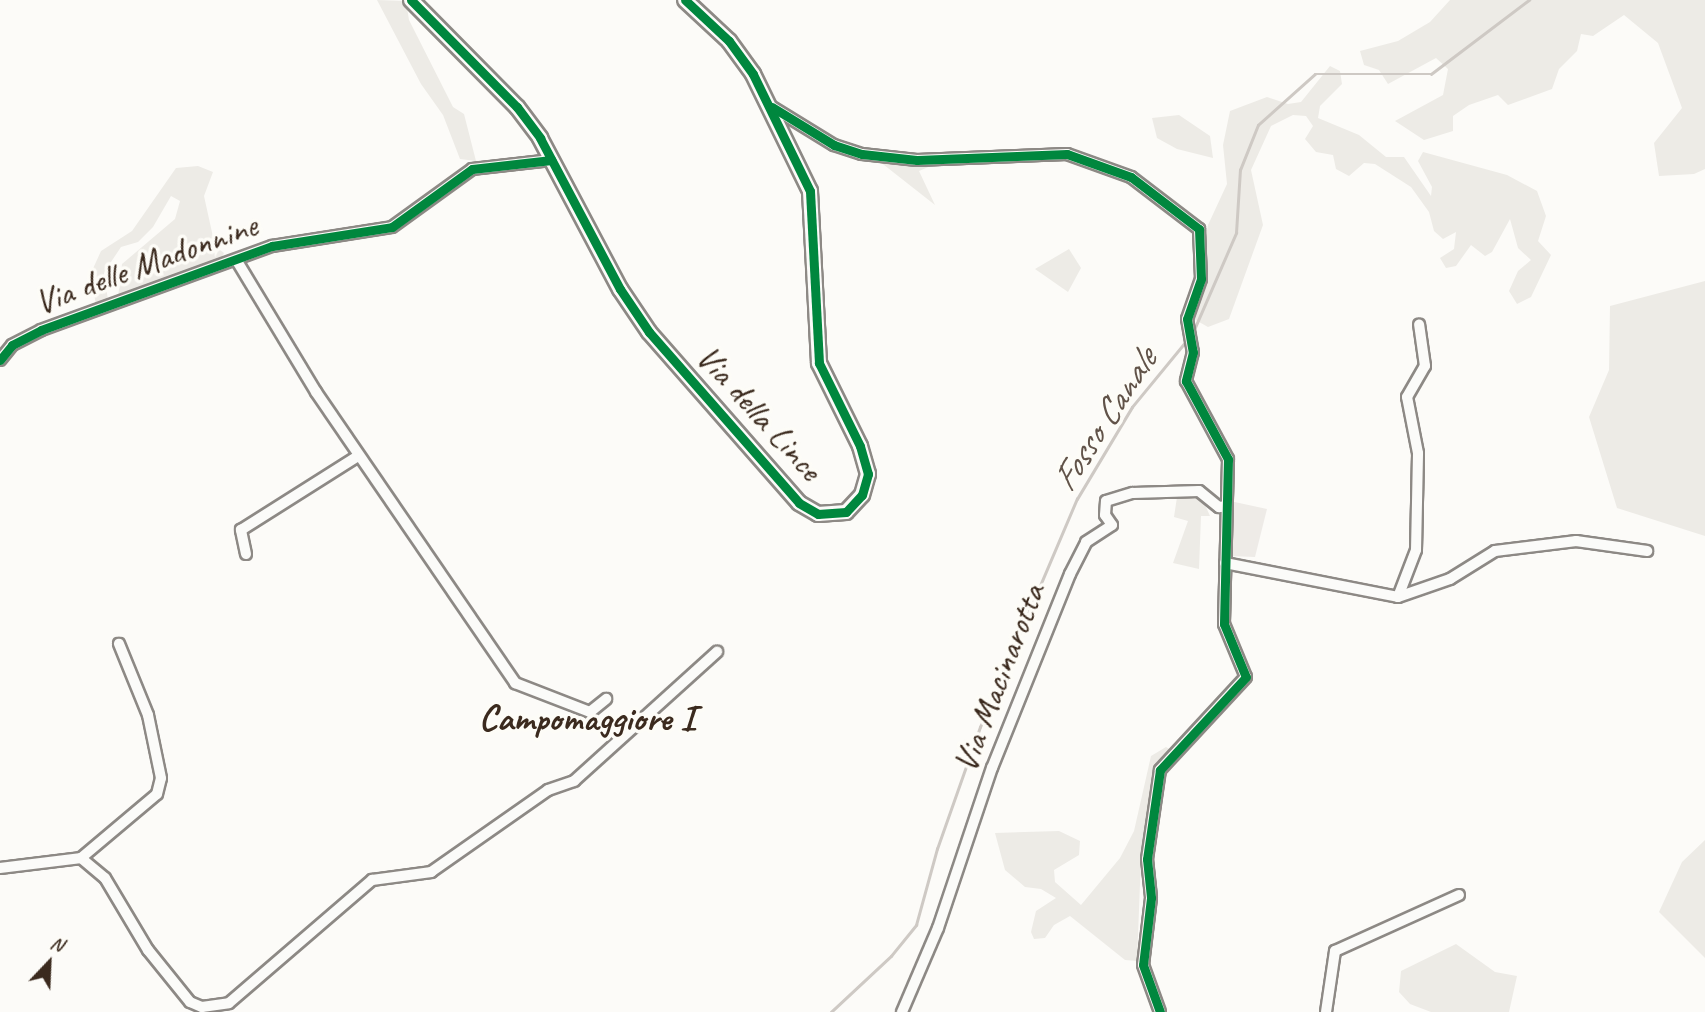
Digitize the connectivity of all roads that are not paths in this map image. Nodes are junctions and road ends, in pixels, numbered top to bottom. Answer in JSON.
{"nodes":[{"id":1,"x":411,"y":0,"type":"edge"},
{"id":2,"x":685,"y":0,"type":"edge"},
{"id":3,"x":772,"y":107,"type":"junction"},
{"id":4,"x":551,"y":160,"type":"junction"},
{"id":5,"x":237,"y":261,"type":"junction"},
{"id":6,"x":1419,"y":324,"type":"dead end"},
{"id":7,"x":0,"y":360,"type":"edge"},
{"id":8,"x":358,"y":456,"type":"junction"},
{"id":9,"x":1227,"y":506,"type":"junction"},
{"id":10,"x":1647,"y":551,"type":"dead end"},
{"id":11,"x":246,"y":554,"type":"dead end"},
{"id":12,"x":1225,"y":563,"type":"junction"},
{"id":13,"x":1398,"y":597,"type":"junction"},
{"id":14,"x":119,"y":644,"type":"dead end"},
{"id":15,"x":718,"y":652,"type":"dead end"},
{"id":16,"x":606,"y":699,"type":"dead end"},
{"id":17,"x":81,"y":858,"type":"junction"},
{"id":18,"x":0,"y":868,"type":"edge"},
{"id":19,"x":1459,"y":895,"type":"dead end"},
{"id":20,"x":902,"y":1012,"type":"edge"},
{"id":21,"x":1160,"y":1012,"type":"edge"},
{"id":22,"x":1326,"y":1012,"type":"edge"}],
"edges":[{"from":1,"to":4,"type":"street","name":"Via della Lince"},
{"from":2,"to":3,"type":"street","name":"Via della Lince"},
{"from":3,"to":4,"type":"street","name":"Via della Lince"},
{"from":3,"to":9,"type":"street"},
{"from":4,"to":5,"type":"street","name":"Via delle Madonnine"},
{"from":5,"to":7,"type":"street","name":"Via delle Madonnine"},
{"from":5,"to":8,"type":"street"},
{"from":6,"to":13,"type":"street"},
{"from":8,"to":11,"type":"street"},
{"from":8,"to":16,"type":"street"},
{"from":9,"to":12,"type":"street"},
{"from":9,"to":20,"type":"street","name":"Via Macinarotta"},
{"from":10,"to":13,"type":"street"},
{"from":12,"to":13,"type":"street"},
{"from":12,"to":21,"type":"street"},
{"from":14,"to":17,"type":"street"},
{"from":15,"to":17,"type":"street"},
{"from":17,"to":18,"type":"street"},
{"from":19,"to":22,"type":"street"}]}
